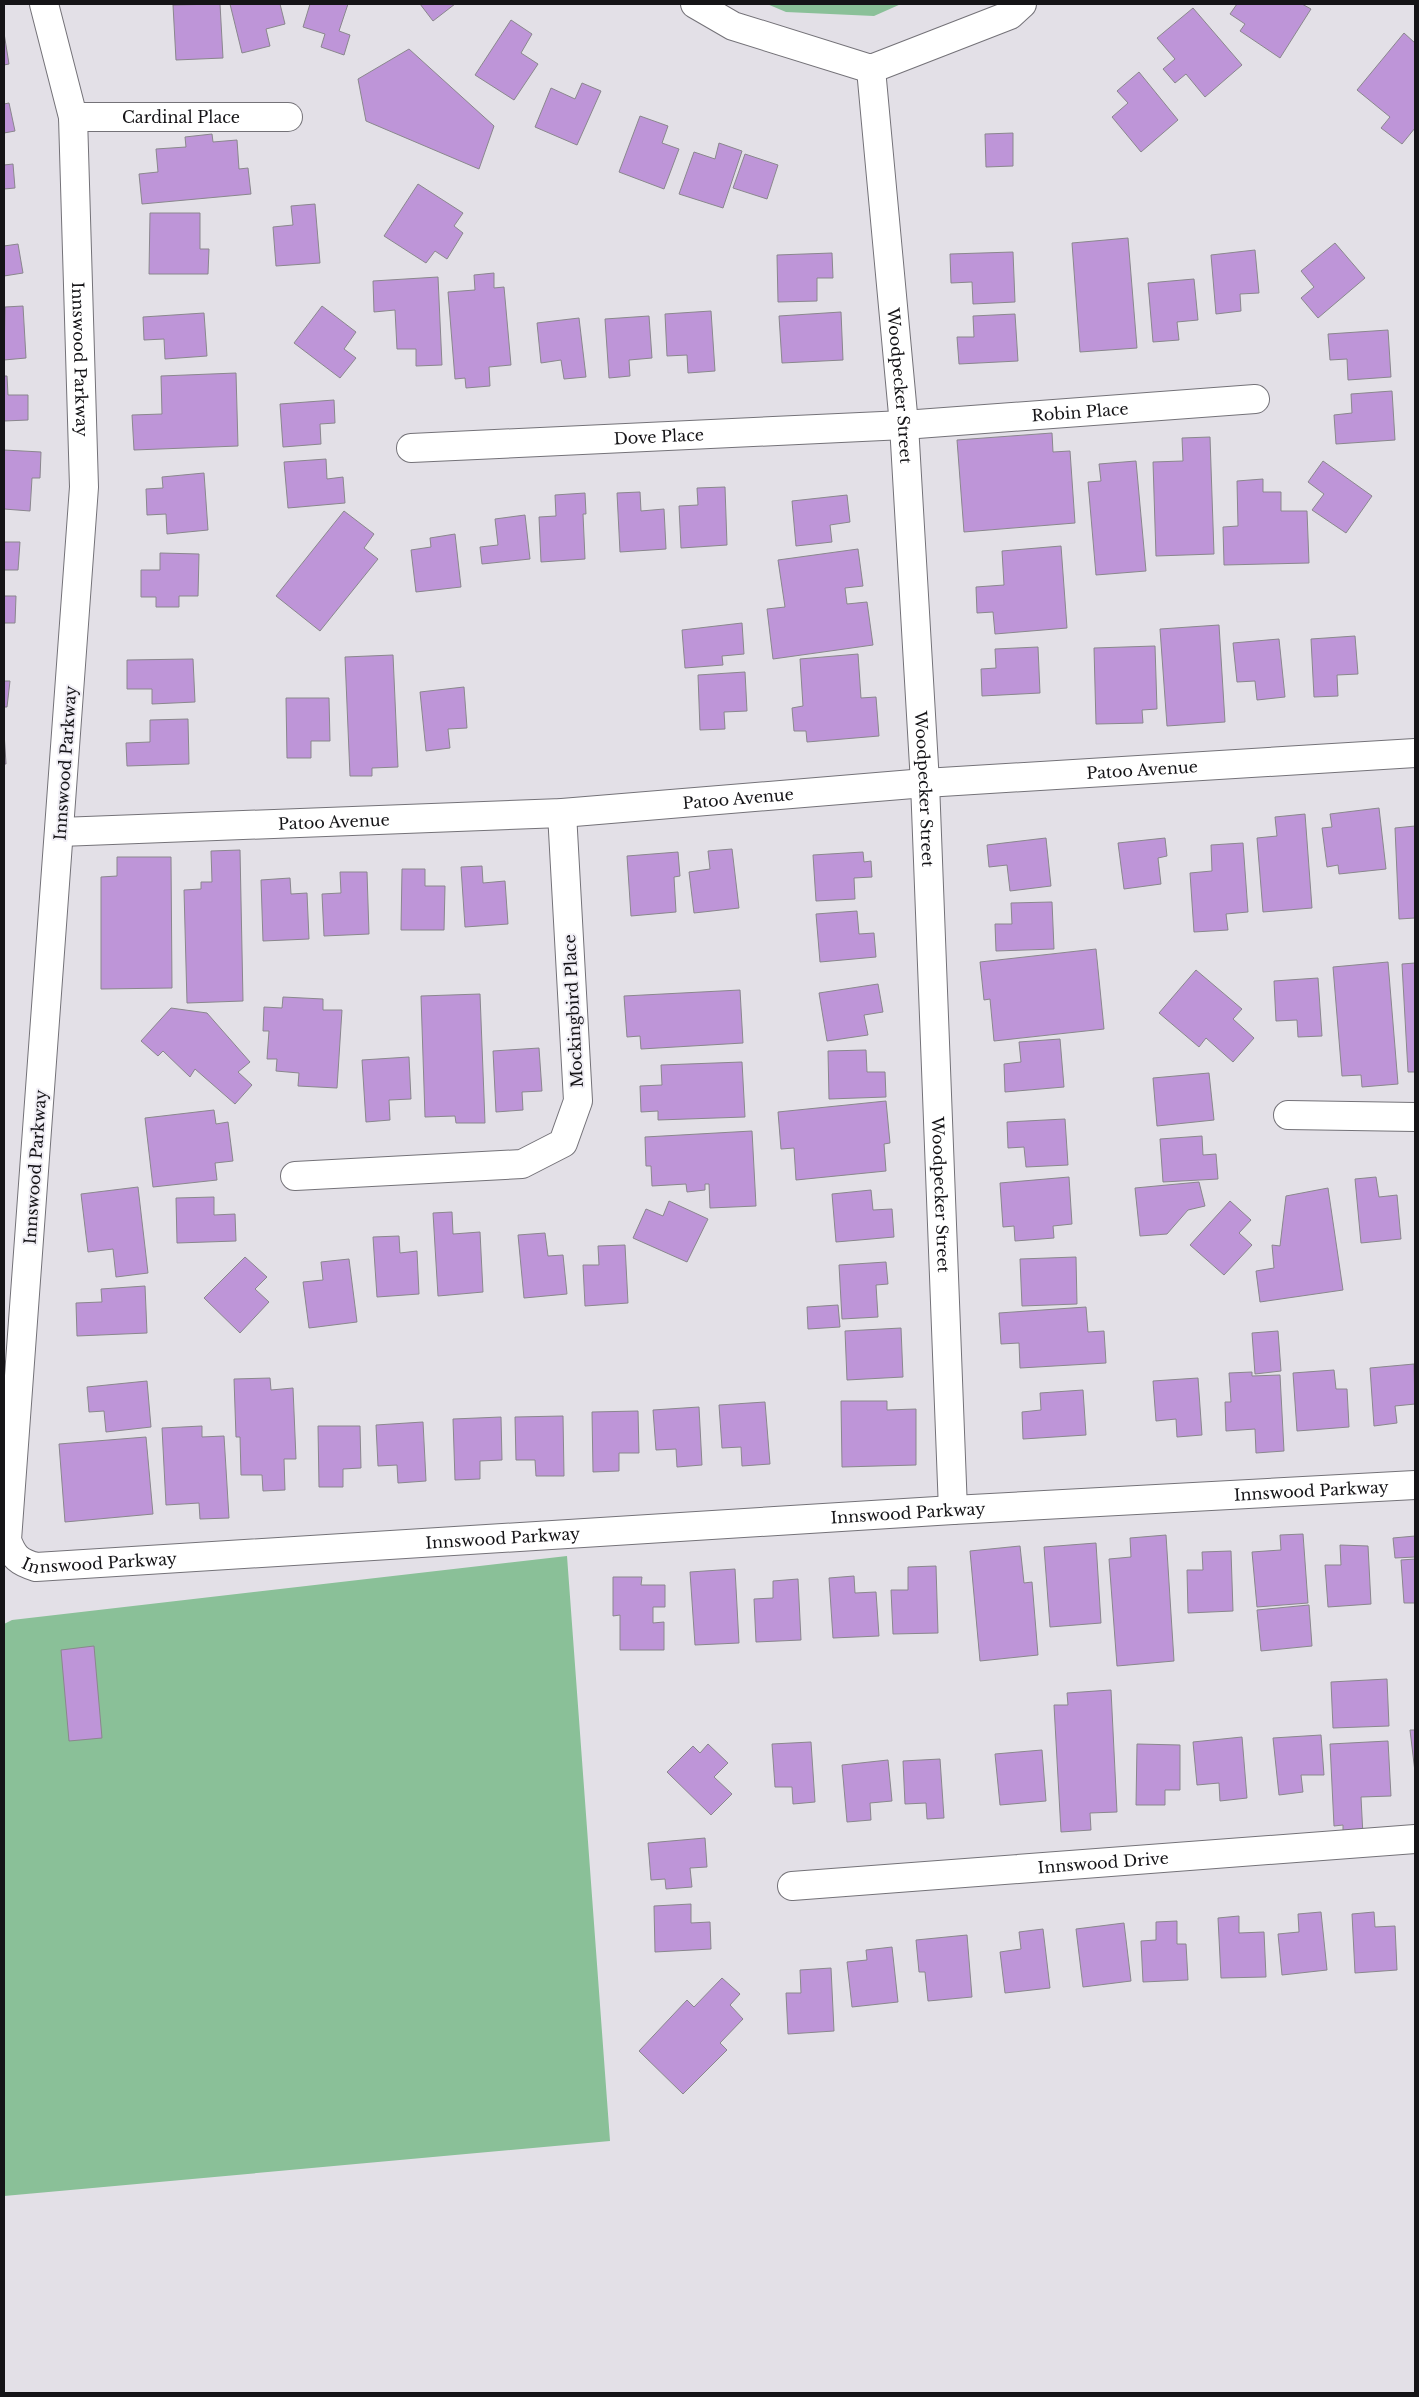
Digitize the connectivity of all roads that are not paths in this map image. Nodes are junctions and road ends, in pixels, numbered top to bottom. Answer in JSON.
{"nodes":[{"id":1,"x":44,"y":4,"type":"edge"},
{"id":2,"x":695,"y":4,"type":"edge"},
{"id":3,"x":1022,"y":4,"type":"edge"},
{"id":4,"x":871,"y":69,"type":"junction"},
{"id":5,"x":73,"y":117,"type":"junction"},
{"id":6,"x":288,"y":117,"type":"dead end"},
{"id":7,"x":1255,"y":399,"type":"dead end"},
{"id":8,"x":904,"y":425,"type":"junction"},
{"id":9,"x":411,"y":448,"type":"dead end"},
{"id":10,"x":1415,"y":753,"type":"edge"},
{"id":11,"x":925,"y":783,"type":"junction"},
{"id":12,"x":562,"y":813,"type":"junction"},
{"id":13,"x":60,"y":832,"type":"junction"},
{"id":14,"x":1288,"y":1114,"type":"dead end"},
{"id":15,"x":1415,"y":1118,"type":"edge"},
{"id":16,"x":295,"y":1176,"type":"dead end"},
{"id":17,"x":1415,"y":1485,"type":"edge"},
{"id":18,"x":953,"y":1510,"type":"junction"},
{"id":19,"x":1415,"y":1838,"type":"edge"},
{"id":20,"x":792,"y":1886,"type":"dead end"}],
"edges":[{"from":1,"to":5,"type":"street","name":"Innswood Parkway"},
{"from":2,"to":4,"type":"street"},
{"from":3,"to":4,"type":"street"},
{"from":4,"to":8,"type":"street","name":"Woodpecker Street"},
{"from":5,"to":6,"type":"street","name":"Cardinal Place"},
{"from":5,"to":13,"type":"street","name":"Innswood Parkway"},
{"from":7,"to":8,"type":"street","name":"Robin Place"},
{"from":8,"to":9,"type":"street","name":"Dove Place"},
{"from":8,"to":11,"type":"street","name":"Woodpecker Street"},
{"from":10,"to":11,"type":"street","name":"Patoo Avenue"},
{"from":11,"to":12,"type":"street","name":"Patoo Avenue"},
{"from":11,"to":18,"type":"street","name":"Woodpecker Street"},
{"from":12,"to":13,"type":"street","name":"Patoo Avenue"},
{"from":12,"to":16,"type":"street","name":"Mockingbird Place"},
{"from":13,"to":18,"type":"street","name":"Innswood Parkway"},
{"from":14,"to":15,"type":"street"},
{"from":17,"to":18,"type":"street","name":"Innswood Parkway"},
{"from":19,"to":20,"type":"street","name":"Innswood Drive"}]}
